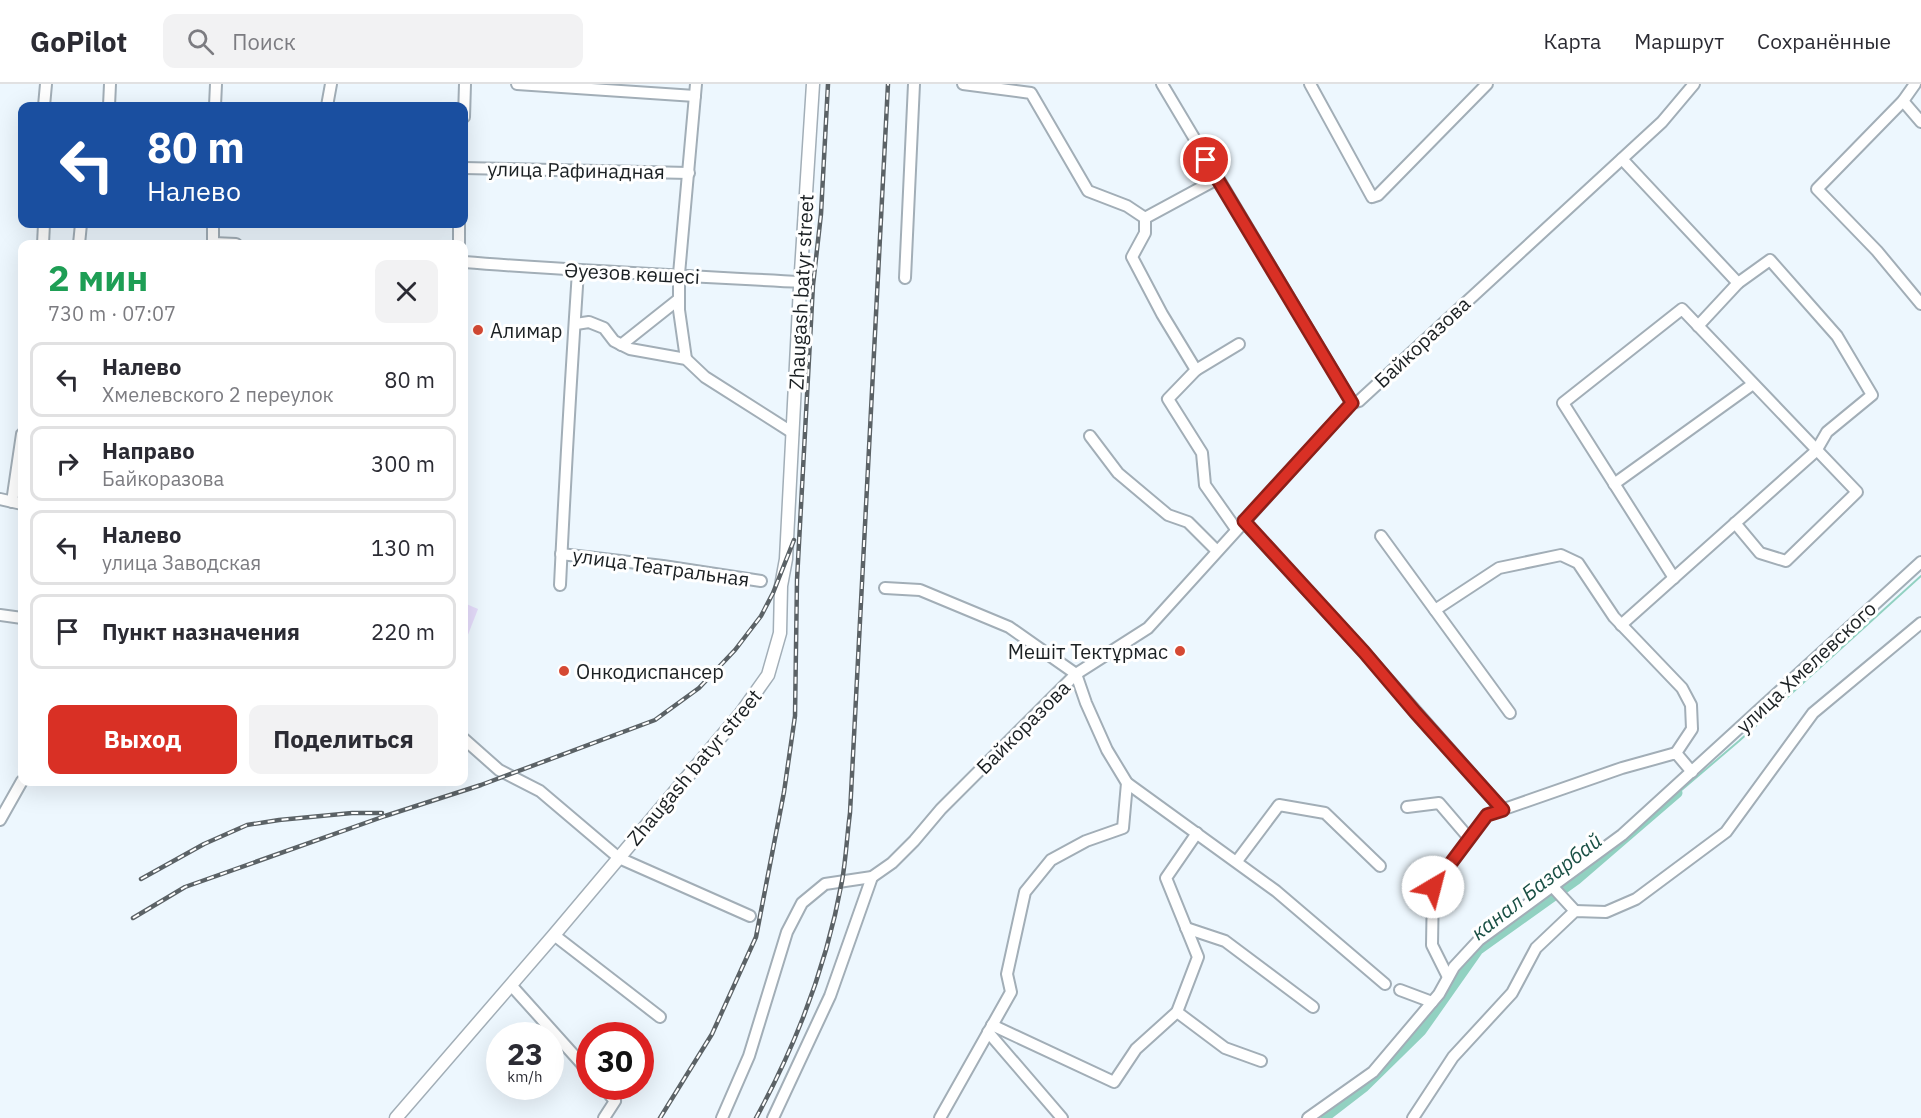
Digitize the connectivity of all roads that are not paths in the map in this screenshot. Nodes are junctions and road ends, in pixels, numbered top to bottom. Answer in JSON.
{"nodes":[{"id":1,"x":46,"y":84,"type":"edge"},
{"id":2,"x":110,"y":84,"type":"edge"},
{"id":3,"x":216,"y":84,"type":"edge"},
{"id":4,"x":331,"y":84,"type":"edge"},
{"id":5,"x":465,"y":84,"type":"edge"},
{"id":6,"x":517,"y":84,"type":"edge"},
{"id":7,"x":696,"y":84,"type":"edge"},
{"id":8,"x":813,"y":84,"type":"edge"},
{"id":9,"x":914,"y":84,"type":"edge"},
{"id":10,"x":963,"y":84,"type":"edge"},
{"id":11,"x":1162,"y":84,"type":"edge"},
{"id":12,"x":1310,"y":84,"type":"edge"},
{"id":13,"x":1486,"y":84,"type":"edge"},
{"id":14,"x":1694,"y":84,"type":"edge"},
{"id":15,"x":1915,"y":84,"type":"edge"},
{"id":16,"x":695,"y":96,"type":"junction"},
{"id":17,"x":1903,"y":101,"type":"junction"},
{"id":18,"x":44,"y":102,"type":"edge"},
{"id":19,"x":109,"y":102,"type":"edge"},
{"id":20,"x":216,"y":102,"type":"edge"},
{"id":21,"x":328,"y":102,"type":"edge"},
{"id":22,"x":464,"y":102,"type":"edge"},
{"id":23,"x":1921,"y":122,"type":"edge"},
{"id":24,"x":1622,"y":159,"type":"junction"},
{"id":25,"x":468,"y":168,"type":"edge"},
{"id":26,"x":689,"y":173,"type":"junction"},
{"id":27,"x":1217,"y":179,"type":"junction"},
{"id":28,"x":1145,"y":219,"type":"junction"},
{"id":29,"x":468,"y":262,"type":"edge"},
{"id":30,"x":578,"y":271,"type":"junction"},
{"id":31,"x":679,"y":274,"type":"junction"},
{"id":32,"x":905,"y":278,"type":"dead end"},
{"id":33,"x":801,"y":282,"type":"junction"},
{"id":34,"x":1738,"y":283,"type":"junction"},
{"id":35,"x":679,"y":299,"type":"junction"},
{"id":36,"x":1921,"y":304,"type":"edge"},
{"id":37,"x":576,"y":324,"type":"junction"},
{"id":38,"x":1698,"y":326,"type":"junction"},
{"id":39,"x":1239,"y":344,"type":"dead end"},
{"id":40,"x":621,"y":345,"type":"junction"},
{"id":41,"x":686,"y":359,"type":"junction"},
{"id":42,"x":1196,"y":370,"type":"junction"},
{"id":43,"x":1753,"y":384,"type":"junction"},
{"id":44,"x":1352,"y":403,"type":"junction"},
{"id":45,"x":794,"y":433,"type":"junction"},
{"id":46,"x":1090,"y":436,"type":"dead end"},
{"id":47,"x":1816,"y":451,"type":"junction"},
{"id":48,"x":1614,"y":484,"type":"junction"},
{"id":49,"x":0,"y":499,"type":"edge"},
{"id":50,"x":17,"y":503,"type":"edge"},
{"id":51,"x":1735,"y":523,"type":"junction"},
{"id":52,"x":1240,"y":525,"type":"junction"},
{"id":53,"x":1381,"y":536,"type":"dead end"},
{"id":54,"x":1217,"y":550,"type":"junction"},
{"id":55,"x":561,"y":554,"type":"junction"},
{"id":56,"x":1921,"y":562,"type":"edge"},
{"id":57,"x":1674,"y":578,"type":"junction"},
{"id":58,"x":761,"y":581,"type":"dead end"},
{"id":59,"x":560,"y":585,"type":"dead end"},
{"id":60,"x":885,"y":588,"type":"dead end"},
{"id":61,"x":1435,"y":610,"type":"junction"},
{"id":62,"x":0,"y":615,"type":"edge"},
{"id":63,"x":18,"y":617,"type":"edge"},
{"id":64,"x":1921,"y":623,"type":"edge"},
{"id":65,"x":1621,"y":624,"type":"junction"},
{"id":66,"x":1076,"y":674,"type":"junction"},
{"id":67,"x":1510,"y":713,"type":"dead end"},
{"id":68,"x":468,"y":743,"type":"edge"},
{"id":69,"x":1676,"y":753,"type":"junction"},
{"id":70,"x":1692,"y":772,"type":"junction"},
{"id":71,"x":1127,"y":783,"type":"junction"},
{"id":72,"x":19,"y":786,"type":"edge"},
{"id":73,"x":1407,"y":807,"type":"dead end"},
{"id":74,"x":1503,"y":810,"type":"junction"},
{"id":75,"x":0,"y":820,"type":"edge"},
{"id":76,"x":1197,"y":833,"type":"junction"},
{"id":77,"x":1469,"y":838,"type":"junction"},
{"id":78,"x":619,"y":858,"type":"junction"},
{"id":79,"x":1237,"y":861,"type":"junction"},
{"id":80,"x":1380,"y":866,"type":"dead end"},
{"id":81,"x":872,"y":877,"type":"junction"},
{"id":82,"x":1553,"y":887,"type":"junction"},
{"id":83,"x":1573,"y":909,"type":"junction"},
{"id":84,"x":750,"y":916,"type":"dead end"},
{"id":85,"x":1186,"y":928,"type":"junction"},
{"id":86,"x":554,"y":935,"type":"junction"},
{"id":87,"x":1448,"y":977,"type":"junction"},
{"id":88,"x":1385,"y":984,"type":"dead end"},
{"id":89,"x":512,"y":985,"type":"junction"},
{"id":90,"x":1400,"y":990,"type":"dead end"},
{"id":91,"x":1432,"y":1002,"type":"junction"},
{"id":92,"x":1313,"y":1007,"type":"dead end"},
{"id":93,"x":1177,"y":1012,"type":"junction"},
{"id":94,"x":660,"y":1017,"type":"dead end"},
{"id":95,"x":990,"y":1028,"type":"junction"},
{"id":96,"x":576,"y":1056,"type":"edge"},
{"id":97,"x":1261,"y":1061,"type":"dead end"},
{"id":98,"x":614,"y":1100,"type":"edge"},
{"id":99,"x":396,"y":1118,"type":"edge"},
{"id":100,"x":604,"y":1118,"type":"edge"},
{"id":101,"x":722,"y":1118,"type":"edge"},
{"id":102,"x":773,"y":1118,"type":"edge"},
{"id":103,"x":940,"y":1118,"type":"edge"},
{"id":104,"x":1062,"y":1118,"type":"edge"},
{"id":105,"x":1308,"y":1118,"type":"edge"},
{"id":106,"x":1413,"y":1118,"type":"edge"}],
"edges":[{"from":1,"to":18,"type":"street"},
{"from":2,"to":19,"type":"street"},
{"from":3,"to":20,"type":"street"},
{"from":4,"to":21,"type":"street"},
{"from":5,"to":22,"type":"street"},
{"from":6,"to":16,"type":"street"},
{"from":7,"to":16,"type":"street"},
{"from":8,"to":33,"type":"main road","name":"Zhaugash batyr street"},
{"from":9,"to":32,"type":"street"},
{"from":10,"to":28,"type":"street"},
{"from":11,"to":27,"type":"street"},
{"from":12,"to":13,"type":"street"},
{"from":14,"to":24,"type":"street","name":"Байкоразова"},
{"from":15,"to":17,"type":"street"},
{"from":16,"to":26,"type":"street"},
{"from":17,"to":23,"type":"street"},
{"from":17,"to":36,"type":"street"},
{"from":24,"to":34,"type":"street"},
{"from":24,"to":44,"type":"street","name":"Байкоразова"},
{"from":25,"to":26,"type":"street","name":"улица Рафинадная"},
{"from":26,"to":31,"type":"street"},
{"from":27,"to":28,"type":"street"},
{"from":27,"to":44,"type":"street"},
{"from":28,"to":42,"type":"street"},
{"from":29,"to":30,"type":"street","name":"Әуезов көшесі"},
{"from":30,"to":31,"type":"street","name":"Әуезов көшесі"},
{"from":30,"to":37,"type":"street","name":"улица Театральная"},
{"from":31,"to":33,"type":"street","name":"Әуезов көшесі"},
{"from":31,"to":35,"type":"street"},
{"from":33,"to":45,"type":"main road","name":"Zhaugash batyr street"},
{"from":34,"to":38,"type":"street"},
{"from":34,"to":47,"type":"street"},
{"from":35,"to":40,"type":"street"},
{"from":35,"to":41,"type":"street"},
{"from":37,"to":40,"type":"street"},
{"from":37,"to":55,"type":"street","name":"улица Театральная"},
{"from":38,"to":43,"type":"street"},
{"from":38,"to":48,"type":"street"},
{"from":39,"to":42,"type":"street"},
{"from":40,"to":41,"type":"street"},
{"from":41,"to":45,"type":"street"},
{"from":42,"to":52,"type":"street"},
{"from":43,"to":47,"type":"street"},
{"from":43,"to":48,"type":"street"},
{"from":44,"to":52,"type":"street","name":"Байкоразова"},
{"from":45,"to":78,"type":"main road","name":"Zhaugash batyr street"},
{"from":46,"to":54,"type":"street"},
{"from":47,"to":51,"type":"street"},
{"from":47,"to":51,"type":"street"},
{"from":48,"to":57,"type":"street"},
{"from":49,"to":50,"type":"street"},
{"from":51,"to":57,"type":"street"},
{"from":52,"to":54,"type":"street","name":"Байкоразова"},
{"from":52,"to":74,"type":"street"},
{"from":53,"to":61,"type":"street"},
{"from":54,"to":66,"type":"street","name":"Байкоразова"},
{"from":55,"to":58,"type":"street","name":"улица Театральная"},
{"from":55,"to":59,"type":"street","name":"улица Театральная"},
{"from":56,"to":70,"type":"street","name":"улица Хмелевского"},
{"from":57,"to":65,"type":"street"},
{"from":60,"to":66,"type":"street"},
{"from":61,"to":65,"type":"street"},
{"from":61,"to":67,"type":"street"},
{"from":62,"to":63,"type":"street"},
{"from":64,"to":83,"type":"street"},
{"from":65,"to":69,"type":"street"},
{"from":66,"to":71,"type":"street"},
{"from":66,"to":81,"type":"street","name":"Байкоразова"},
{"from":68,"to":78,"type":"street"},
{"from":69,"to":70,"type":"street"},
{"from":69,"to":74,"type":"street"},
{"from":70,"to":82,"type":"street","name":"улица Хмелевского"},
{"from":71,"to":76,"type":"street"},
{"from":71,"to":95,"type":"street"},
{"from":72,"to":75,"type":"street"},
{"from":73,"to":77,"type":"street"},
{"from":74,"to":77,"type":"street"},
{"from":76,"to":79,"type":"street"},
{"from":76,"to":85,"type":"street"},
{"from":77,"to":87,"type":"street"},
{"from":78,"to":84,"type":"street"},
{"from":78,"to":86,"type":"main road","name":"Zhaugash batyr street"},
{"from":79,"to":80,"type":"street"},
{"from":79,"to":88,"type":"street"},
{"from":81,"to":101,"type":"street","name":"Байкоразова"},
{"from":81,"to":102,"type":"street"},
{"from":82,"to":83,"type":"street"},
{"from":82,"to":87,"type":"street","name":"улица Хмелевского"},
{"from":83,"to":106,"type":"street"},
{"from":85,"to":92,"type":"street"},
{"from":85,"to":93,"type":"street"},
{"from":86,"to":89,"type":"main road","name":"Zhaugash batyr street"},
{"from":86,"to":94,"type":"street"},
{"from":87,"to":91,"type":"street","name":"улица Хмелевского"},
{"from":89,"to":96,"type":"street"},
{"from":89,"to":99,"type":"main road","name":"Zhaugash batyr street"},
{"from":90,"to":91,"type":"street"},
{"from":91,"to":105,"type":"street","name":"улица Хмелевского"},
{"from":93,"to":95,"type":"street"},
{"from":93,"to":97,"type":"street"},
{"from":95,"to":103,"type":"street"},
{"from":95,"to":104,"type":"street"},
{"from":98,"to":100,"type":"street"}]}
